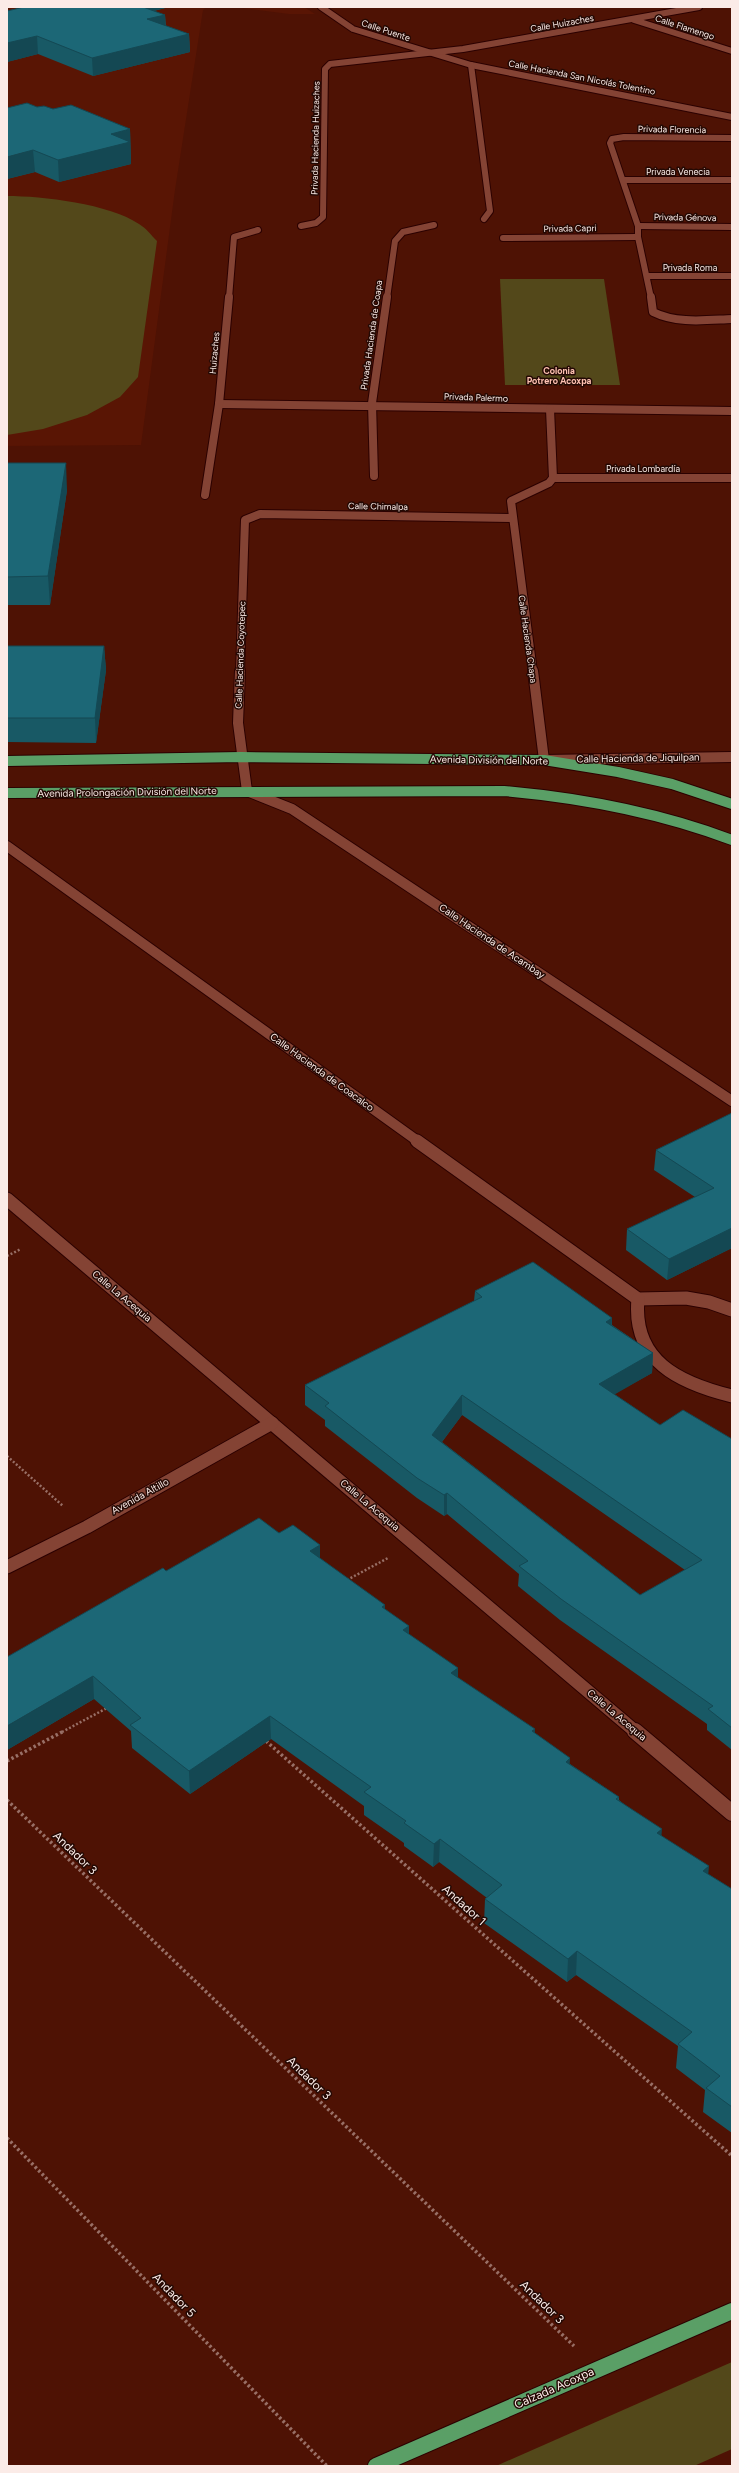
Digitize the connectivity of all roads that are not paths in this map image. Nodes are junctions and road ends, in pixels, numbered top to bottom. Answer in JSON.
{"nodes":[{"id":1,"x":321,"y":7,"type":"edge"},
{"id":2,"x":699,"y":7,"type":"edge"},
{"id":3,"x":684,"y":8,"type":"edge"},
{"id":4,"x":633,"y":20,"type":"junction"},
{"id":5,"x":732,"y":51,"type":"edge"},
{"id":6,"x":428,"y":53,"type":"junction"},
{"id":7,"x":471,"y":65,"type":"junction"},
{"id":8,"x":732,"y":116,"type":"edge"},
{"id":9,"x":732,"y":138,"type":"edge"},
{"id":10,"x":624,"y":180,"type":"junction"},
{"id":11,"x":732,"y":180,"type":"edge"},
{"id":12,"x":484,"y":219,"type":"dead end"},
{"id":13,"x":434,"y":225,"type":"dead end"},
{"id":14,"x":301,"y":226,"type":"dead end"},
{"id":15,"x":638,"y":226,"type":"junction"},
{"id":16,"x":732,"y":227,"type":"edge"},
{"id":17,"x":258,"y":230,"type":"dead end"},
{"id":18,"x":638,"y":237,"type":"junction"},
{"id":19,"x":503,"y":238,"type":"dead end"},
{"id":20,"x":648,"y":276,"type":"junction"},
{"id":21,"x":732,"y":276,"type":"edge"},
{"id":22,"x":732,"y":318,"type":"edge"},
{"id":23,"x":372,"y":403,"type":"junction"},
{"id":24,"x":219,"y":404,"type":"junction"},
{"id":25,"x":550,"y":409,"type":"junction"},
{"id":26,"x":732,"y":411,"type":"edge"},
{"id":27,"x":374,"y":476,"type":"dead end"},
{"id":28,"x":553,"y":478,"type":"junction"},
{"id":29,"x":732,"y":478,"type":"edge"},
{"id":30,"x":205,"y":495,"type":"dead end"},
{"id":31,"x":512,"y":518,"type":"junction"},
{"id":32,"x":245,"y":520,"type":"joint"},
{"id":33,"x":241,"y":757,"type":"junction"},
{"id":34,"x":732,"y":757,"type":"edge"},
{"id":35,"x":544,"y":760,"type":"junction"},
{"id":36,"x":7,"y":762,"type":"edge"},
{"id":37,"x":247,"y":791,"type":"junction"},
{"id":38,"x":7,"y":793,"type":"edge"},
{"id":39,"x":732,"y":804,"type":"edge"},
{"id":40,"x":732,"y":840,"type":"edge"},
{"id":41,"x":7,"y":846,"type":"edge"},
{"id":42,"x":732,"y":1100,"type":"edge"},
{"id":43,"x":7,"y":1199,"type":"edge"},
{"id":44,"x":638,"y":1299,"type":"junction"},
{"id":45,"x":732,"y":1310,"type":"edge"},
{"id":46,"x":732,"y":1396,"type":"edge"},
{"id":47,"x":272,"y":1423,"type":"junction"},
{"id":48,"x":7,"y":1567,"type":"edge"},
{"id":49,"x":732,"y":1813,"type":"edge"},
{"id":50,"x":732,"y":2311,"type":"edge"},
{"id":51,"x":376,"y":2466,"type":"edge"}],
"edges":[{"from":1,"to":6,"type":"street","name":"Calle Puente"},
{"from":2,"to":3,"type":"street","name":"Calle Huizaches"},
{"from":3,"to":4,"type":"street","name":"Calle Huizaches"},
{"from":4,"to":5,"type":"street","name":"Calle Flamengo"},
{"from":4,"to":6,"type":"street","name":"Calle Huizaches"},
{"from":6,"to":7,"type":"street","name":"Calle Hacienda San Nicolás Tolentino"},
{"from":6,"to":14,"type":"street","name":"Privada Hacienda Huizaches"},
{"from":7,"to":8,"type":"street","name":"Calle Hacienda San Nicolás Tolentino"},
{"from":7,"to":12,"type":"street"},
{"from":9,"to":10,"type":"street","name":"Privada Florencia"},
{"from":10,"to":11,"type":"street","name":"Privada Venecia"},
{"from":10,"to":15,"type":"street"},
{"from":13,"to":23,"type":"street","name":"Privada Hacienda de Coapa"},
{"from":15,"to":16,"type":"street","name":"Privada Génova"},
{"from":15,"to":18,"type":"street"},
{"from":17,"to":24,"type":"street","name":"Huizaches"},
{"from":18,"to":19,"type":"street","name":"Privada Capri"},
{"from":18,"to":20,"type":"street"},
{"from":20,"to":21,"type":"street","name":"Privada Roma"},
{"from":20,"to":22,"type":"street"},
{"from":23,"to":24,"type":"street","name":"Privada Palermo"},
{"from":23,"to":25,"type":"street","name":"Privada Palermo"},
{"from":23,"to":27,"type":"street","name":"Privada Hacienda de Coapa"},
{"from":24,"to":30,"type":"street","name":"Huizaches"},
{"from":25,"to":26,"type":"street","name":"Privada Palermo"},
{"from":25,"to":28,"type":"street"},
{"from":28,"to":29,"type":"street","name":"Privada Lombardía"},
{"from":28,"to":31,"type":"street","name":"Calle Hacienda Chapa"},
{"from":31,"to":32,"type":"street","name":"Calle Chimalpa"},
{"from":31,"to":35,"type":"street","name":"Calle Hacienda Chapa"},
{"from":32,"to":33,"type":"street","name":"Calle Hacienda Coyotepec"},
{"from":33,"to":35,"type":"main road","name":"Avenida División del Norte"},
{"from":33,"to":36,"type":"main road"},
{"from":33,"to":37,"type":"street","name":"Calle Hacienda Coyotepec"},
{"from":34,"to":35,"type":"street","name":"Calle Hacienda de Jiquilpan"},
{"from":35,"to":39,"type":"main road","name":"Avenida División del Norte"},
{"from":37,"to":38,"type":"main road","name":"Avenida Prolongación División del Norte"},
{"from":37,"to":40,"type":"main road"},
{"from":37,"to":42,"type":"street","name":"Calle Hacienda de Acambay"},
{"from":41,"to":44,"type":"street","name":"Calle Hacienda de Coacalco"},
{"from":43,"to":47,"type":"street","name":"Calle La Acequia"},
{"from":44,"to":45,"type":"street"},
{"from":44,"to":46,"type":"street"},
{"from":47,"to":48,"type":"street","name":"Avenida Altillo"},
{"from":47,"to":49,"type":"street","name":"Calle La Acequia"},
{"from":50,"to":51,"type":"main road","name":"Calzada Acoxpa"}]}
